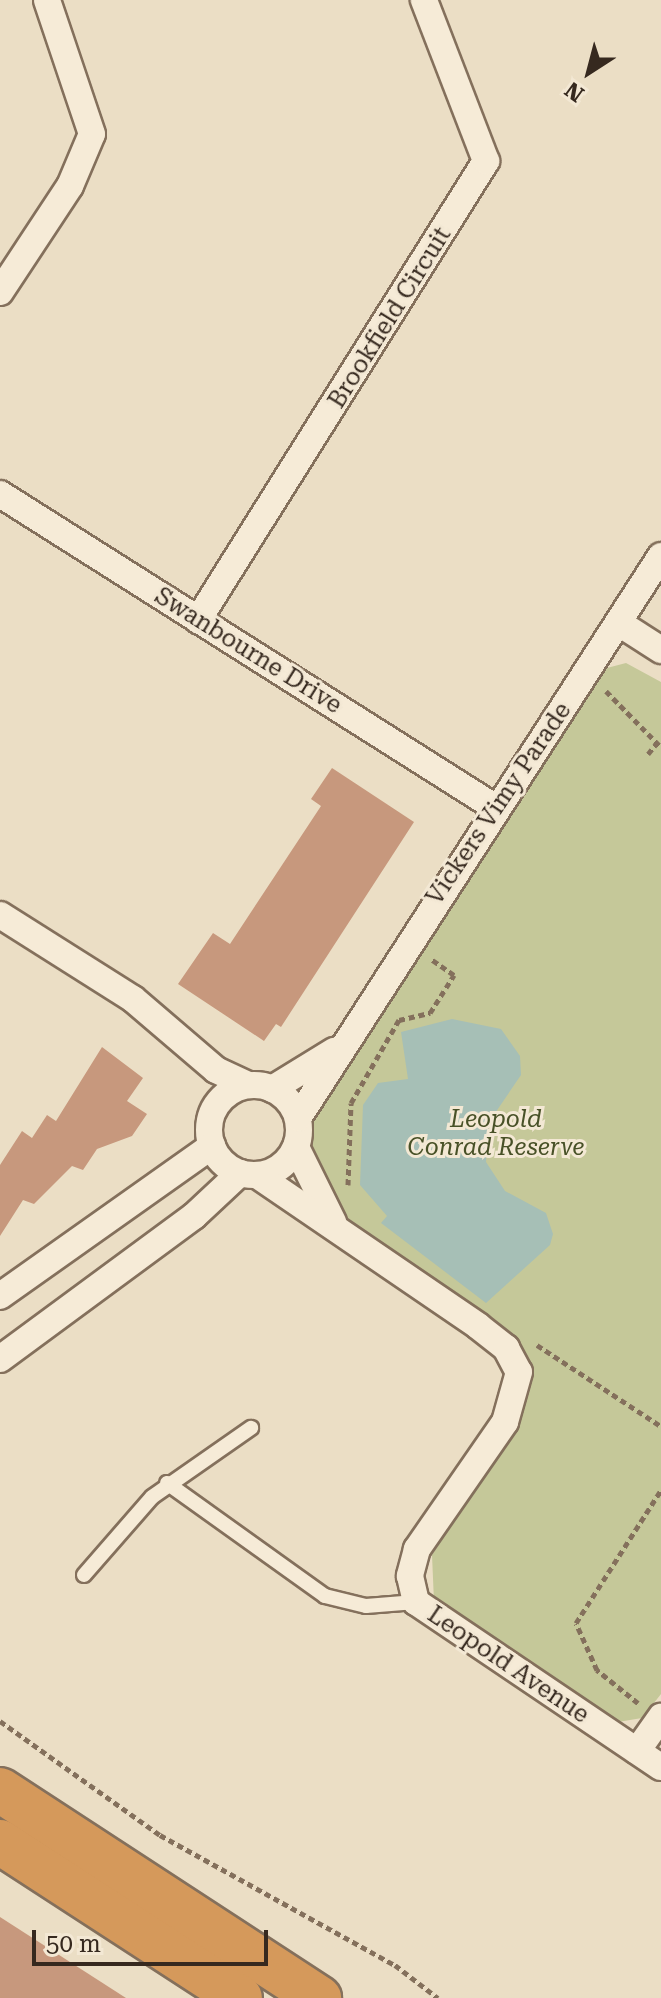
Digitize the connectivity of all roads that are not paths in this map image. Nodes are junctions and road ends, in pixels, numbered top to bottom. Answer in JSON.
{"nodes":[{"id":1,"x":47,"y":0,"type":"edge"},
{"id":2,"x":424,"y":0,"type":"edge"},
{"id":3,"x":0,"y":292,"type":"edge"},
{"id":4,"x":0,"y":494,"type":"edge"},
{"id":5,"x":661,"y":556,"type":"edge"},
{"id":6,"x":198,"y":620,"type":"junction"},
{"id":7,"x":619,"y":623,"type":"junction"},
{"id":8,"x":661,"y":650,"type":"edge"},
{"id":9,"x":496,"y":808,"type":"junction"},
{"id":10,"x":0,"y":915,"type":"edge"},
{"id":11,"x":179,"y":1042,"type":"junction"},
{"id":12,"x":334,"y":1051,"type":"junction"},
{"id":13,"x":260,"y":1087,"type":"junction"},
{"id":14,"x":298,"y":1118,"type":"junction"},
{"id":15,"x":210,"y":1119,"type":"junction"},
{"id":16,"x":212,"y":1146,"type":"junction"},
{"id":17,"x":296,"y":1147,"type":"junction"},
{"id":18,"x":249,"y":1174,"type":"junction"},
{"id":19,"x":333,"y":1222,"type":"junction"},
{"id":20,"x":0,"y":1296,"type":"edge"},
{"id":21,"x":0,"y":1359,"type":"edge"},
{"id":22,"x":251,"y":1428,"type":"dead end"},
{"id":23,"x":167,"y":1483,"type":"junction"},
{"id":24,"x":84,"y":1575,"type":"dead end"},
{"id":25,"x":416,"y":1602,"type":"junction"},
{"id":26,"x":652,"y":1712,"type":"edge"},
{"id":27,"x":637,"y":1751,"type":"junction"},
{"id":28,"x":661,"y":1767,"type":"edge"},
{"id":29,"x":0,"y":1790,"type":"edge"},
{"id":30,"x":0,"y":1842,"type":"edge"},
{"id":31,"x":315,"y":1997,"type":"edge"},
{"id":32,"x":240,"y":1998,"type":"edge"}],
"edges":[{"from":1,"to":3,"type":"street"},
{"from":2,"to":6,"type":"street","name":"Brookfield Circuit"},
{"from":4,"to":6,"type":"street","name":"Swanbourne Drive"},
{"from":5,"to":7,"type":"street","name":"Vickers Vimy Parade"},
{"from":6,"to":9,"type":"street","name":"Swanbourne Drive"},
{"from":7,"to":8,"type":"street"},
{"from":7,"to":9,"type":"street","name":"Vickers Vimy Parade"},
{"from":9,"to":12,"type":"street","name":"Vickers Vimy Parade"},
{"from":10,"to":11,"type":"street"},
{"from":11,"to":13,"type":"street"},
{"from":11,"to":15,"type":"street"},
{"from":12,"to":13,"type":"street","name":"Vickers Vimy Parade"},
{"from":12,"to":14,"type":"street","name":"Vickers Vimy Parade"},
{"from":13,"to":14,"type":"street"},
{"from":13,"to":15,"type":"street"},
{"from":14,"to":17,"type":"street"},
{"from":15,"to":16,"type":"street"},
{"from":16,"to":18,"type":"street"},
{"from":16,"to":20,"type":"street"},
{"from":17,"to":18,"type":"street"},
{"from":17,"to":19,"type":"street","name":"Leopold Avenue"},
{"from":18,"to":19,"type":"street","name":"Leopold Avenue"},
{"from":18,"to":21,"type":"street"},
{"from":19,"to":25,"type":"street","name":"Leopold Avenue"},
{"from":22,"to":23,"type":"lane"},
{"from":23,"to":24,"type":"lane"},
{"from":23,"to":25,"type":"lane"},
{"from":25,"to":27,"type":"street","name":"Leopold Avenue"},
{"from":26,"to":27,"type":"street"},
{"from":27,"to":28,"type":"street","name":"Leopold Avenue"},
{"from":29,"to":31,"type":"highway"},
{"from":30,"to":32,"type":"highway"}]}
